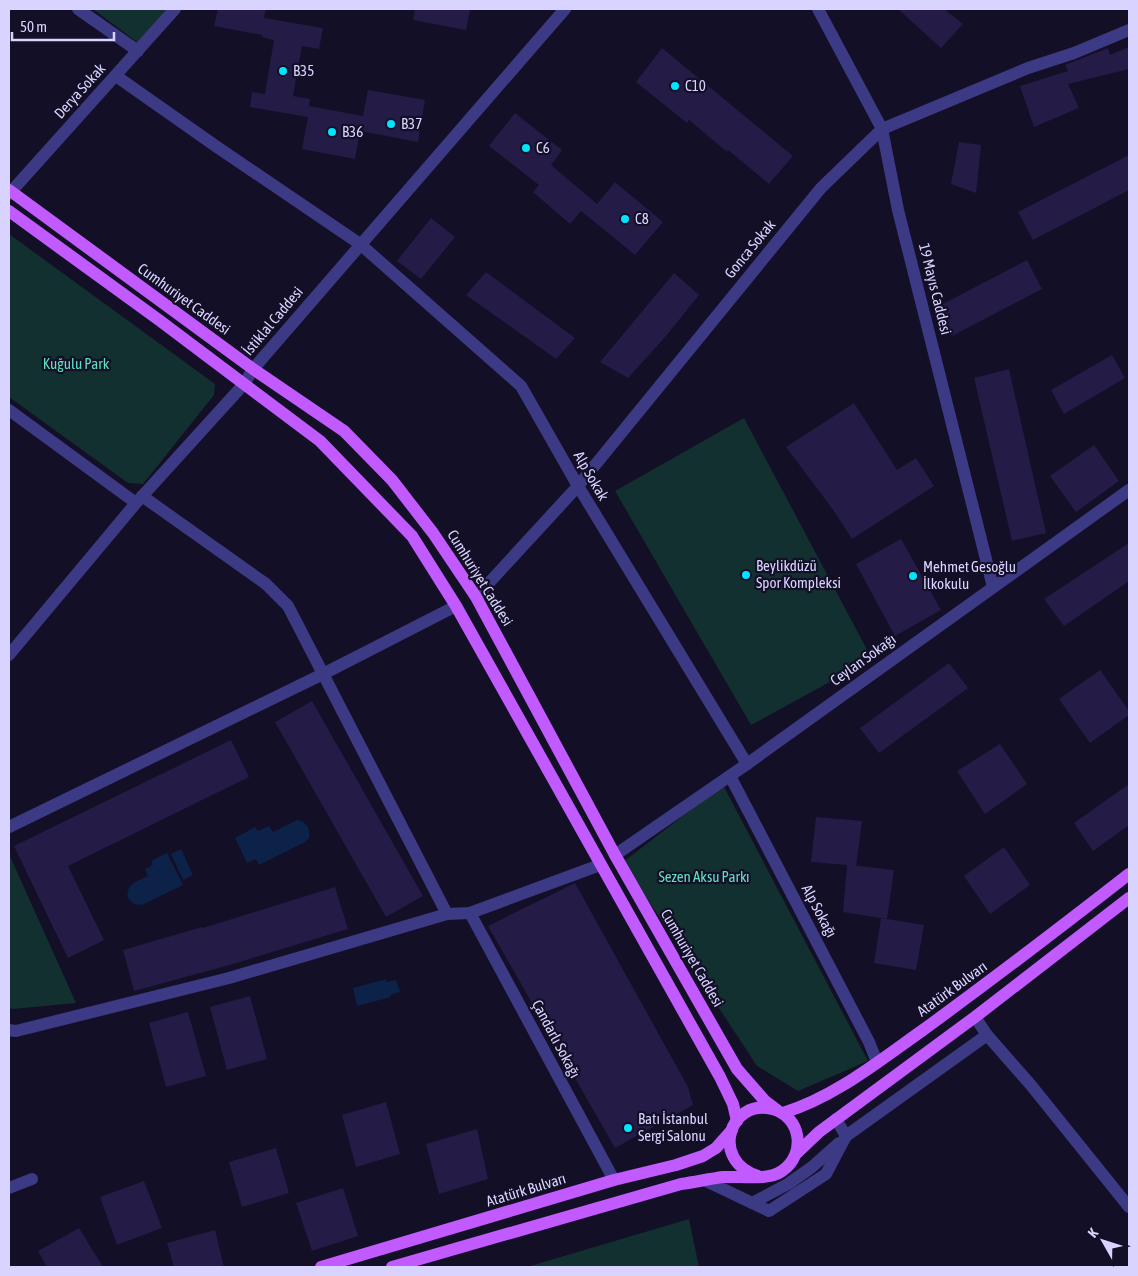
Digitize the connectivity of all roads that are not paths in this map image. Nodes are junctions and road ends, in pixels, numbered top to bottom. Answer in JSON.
{"nodes":[{"id":1,"x":78,"y":9,"type":"edge"},
{"id":2,"x":175,"y":9,"type":"edge"},
{"id":3,"x":565,"y":9,"type":"edge"},
{"id":4,"x":818,"y":9,"type":"edge"},
{"id":5,"x":1129,"y":30,"type":"edge"},
{"id":6,"x":138,"y":51,"type":"junction"},
{"id":7,"x":116,"y":76,"type":"junction"},
{"id":8,"x":882,"y":129,"type":"junction"},
{"id":9,"x":9,"y":192,"type":"edge"},
{"id":10,"x":9,"y":212,"type":"edge"},
{"id":11,"x":360,"y":244,"type":"junction"},
{"id":12,"x":253,"y":369,"type":"junction"},
{"id":13,"x":244,"y":384,"type":"junction"},
{"id":14,"x":9,"y":410,"type":"edge"},
{"id":15,"x":578,"y":486,"type":"junction"},
{"id":16,"x":1129,"y":490,"type":"edge"},
{"id":17,"x":139,"y":500,"type":"junction"},
{"id":18,"x":993,"y":588,"type":"junction"},
{"id":19,"x":476,"y":597,"type":"junction"},
{"id":20,"x":456,"y":606,"type":"junction"},
{"id":21,"x":9,"y":655,"type":"edge"},
{"id":22,"x":323,"y":674,"type":"junction"},
{"id":23,"x":747,"y":764,"type":"junction"},
{"id":24,"x":730,"y":776,"type":"junction"},
{"id":25,"x":9,"y":826,"type":"edge"},
{"id":26,"x":615,"y":855,"type":"junction"},
{"id":27,"x":600,"y":865,"type":"junction"},
{"id":28,"x":1129,"y":874,"type":"edge"},
{"id":29,"x":1129,"y":898,"type":"edge"},
{"id":30,"x":470,"y":913,"type":"junction"},
{"id":31,"x":447,"y":914,"type":"junction"},
{"id":32,"x":976,"y":1017,"type":"junction"},
{"id":33,"x":9,"y":1030,"type":"edge"},
{"id":34,"x":987,"y":1035,"type":"junction"},
{"id":35,"x":877,"y":1062,"type":"junction"},
{"id":36,"x":780,"y":1112,"type":"junction"},
{"id":37,"x":836,"y":1119,"type":"junction"},
{"id":38,"x":734,"y":1125,"type":"junction"},
{"id":39,"x":846,"y":1136,"type":"junction"},
{"id":40,"x":797,"y":1153,"type":"junction"},
{"id":41,"x":758,"y":1176,"type":"junction"},
{"id":42,"x":32,"y":1179,"type":"dead end"},
{"id":43,"x":614,"y":1180,"type":"junction"},
{"id":44,"x":704,"y":1180,"type":"junction"},
{"id":45,"x":9,"y":1188,"type":"edge"},
{"id":46,"x":1129,"y":1207,"type":"edge"},
{"id":47,"x":321,"y":1267,"type":"edge"},
{"id":48,"x":392,"y":1267,"type":"edge"}],
"edges":[{"from":1,"to":6,"type":"street"},
{"from":2,"to":6,"type":"street","name":"Derya Sokak"},
{"from":3,"to":11,"type":"street","name":"İstiklal Caddesi"},
{"from":4,"to":8,"type":"street","name":"19 Mayıs Caddesi"},
{"from":5,"to":8,"type":"street","name":"Gonca Sokak"},
{"from":6,"to":7,"type":"street","name":"Derya Sokak"},
{"from":7,"to":9,"type":"street","name":"Derya Sokak"},
{"from":7,"to":11,"type":"street","name":"Alp Sokak"},
{"from":8,"to":15,"type":"street","name":"Gonca Sokak"},
{"from":8,"to":18,"type":"street","name":"19 Mayıs Caddesi"},
{"from":9,"to":12,"type":"main road","name":"Cumhuriyet Caddesi"},
{"from":10,"to":13,"type":"main road"},
{"from":11,"to":12,"type":"street","name":"İstiklal Caddesi"},
{"from":11,"to":15,"type":"street","name":"Alp Sokak"},
{"from":12,"to":13,"type":"street","name":"İstiklal Caddesi"},
{"from":12,"to":19,"type":"main road","name":"Cumhuriyet Caddesi"},
{"from":13,"to":17,"type":"street","name":"İstiklal Caddesi"},
{"from":13,"to":20,"type":"main road"},
{"from":14,"to":17,"type":"street"},
{"from":15,"to":19,"type":"street","name":"Gonca Sokak"},
{"from":15,"to":23,"type":"street","name":"Alp Sokak"},
{"from":16,"to":18,"type":"street","name":"Ceylan Sokağı"},
{"from":17,"to":21,"type":"street","name":"İstiklal Caddesi"},
{"from":17,"to":22,"type":"street"},
{"from":18,"to":23,"type":"street","name":"Ceylan Sokağı"},
{"from":19,"to":20,"type":"main road"},
{"from":19,"to":26,"type":"main road","name":"Cumhuriyet Caddesi"},
{"from":20,"to":22,"type":"street"},
{"from":20,"to":27,"type":"main road"},
{"from":22,"to":25,"type":"street"},
{"from":22,"to":31,"type":"street"},
{"from":23,"to":24,"type":"street","name":"Ceylan Sokağı"},
{"from":24,"to":26,"type":"street","name":"Ceylan Sokağı"},
{"from":24,"to":35,"type":"street","name":"Alp Sokağı"},
{"from":26,"to":27,"type":"main road"},
{"from":26,"to":36,"type":"main road","name":"Cumhuriyet Caddesi"},
{"from":27,"to":30,"type":"street"},
{"from":27,"to":38,"type":"main road"},
{"from":28,"to":35,"type":"main road","name":"Atatürk Bulvarı"},
{"from":29,"to":32,"type":"main road"},
{"from":30,"to":31,"type":"street"},
{"from":30,"to":43,"type":"street","name":"Çandarlı Sokağı"},
{"from":31,"to":33,"type":"street"},
{"from":32,"to":34,"type":"street"},
{"from":32,"to":37,"type":"main road"},
{"from":34,"to":39,"type":"street"},
{"from":34,"to":46,"type":"street"},
{"from":35,"to":36,"type":"main road","name":"Atatürk Bulvarı"},
{"from":36,"to":38,"type":"main road"},
{"from":36,"to":40,"type":"main road"},
{"from":37,"to":39,"type":"street"},
{"from":37,"to":40,"type":"main road"},
{"from":38,"to":41,"type":"main road"},
{"from":38,"to":43,"type":"main road","name":"Atatürk Bulvarı"},
{"from":39,"to":44,"type":"street"},
{"from":40,"to":41,"type":"main road"},
{"from":41,"to":44,"type":"main road"},
{"from":42,"to":45,"type":"street"},
{"from":43,"to":47,"type":"main road","name":"Atatürk Bulvarı"},
{"from":44,"to":48,"type":"main road"}]}
